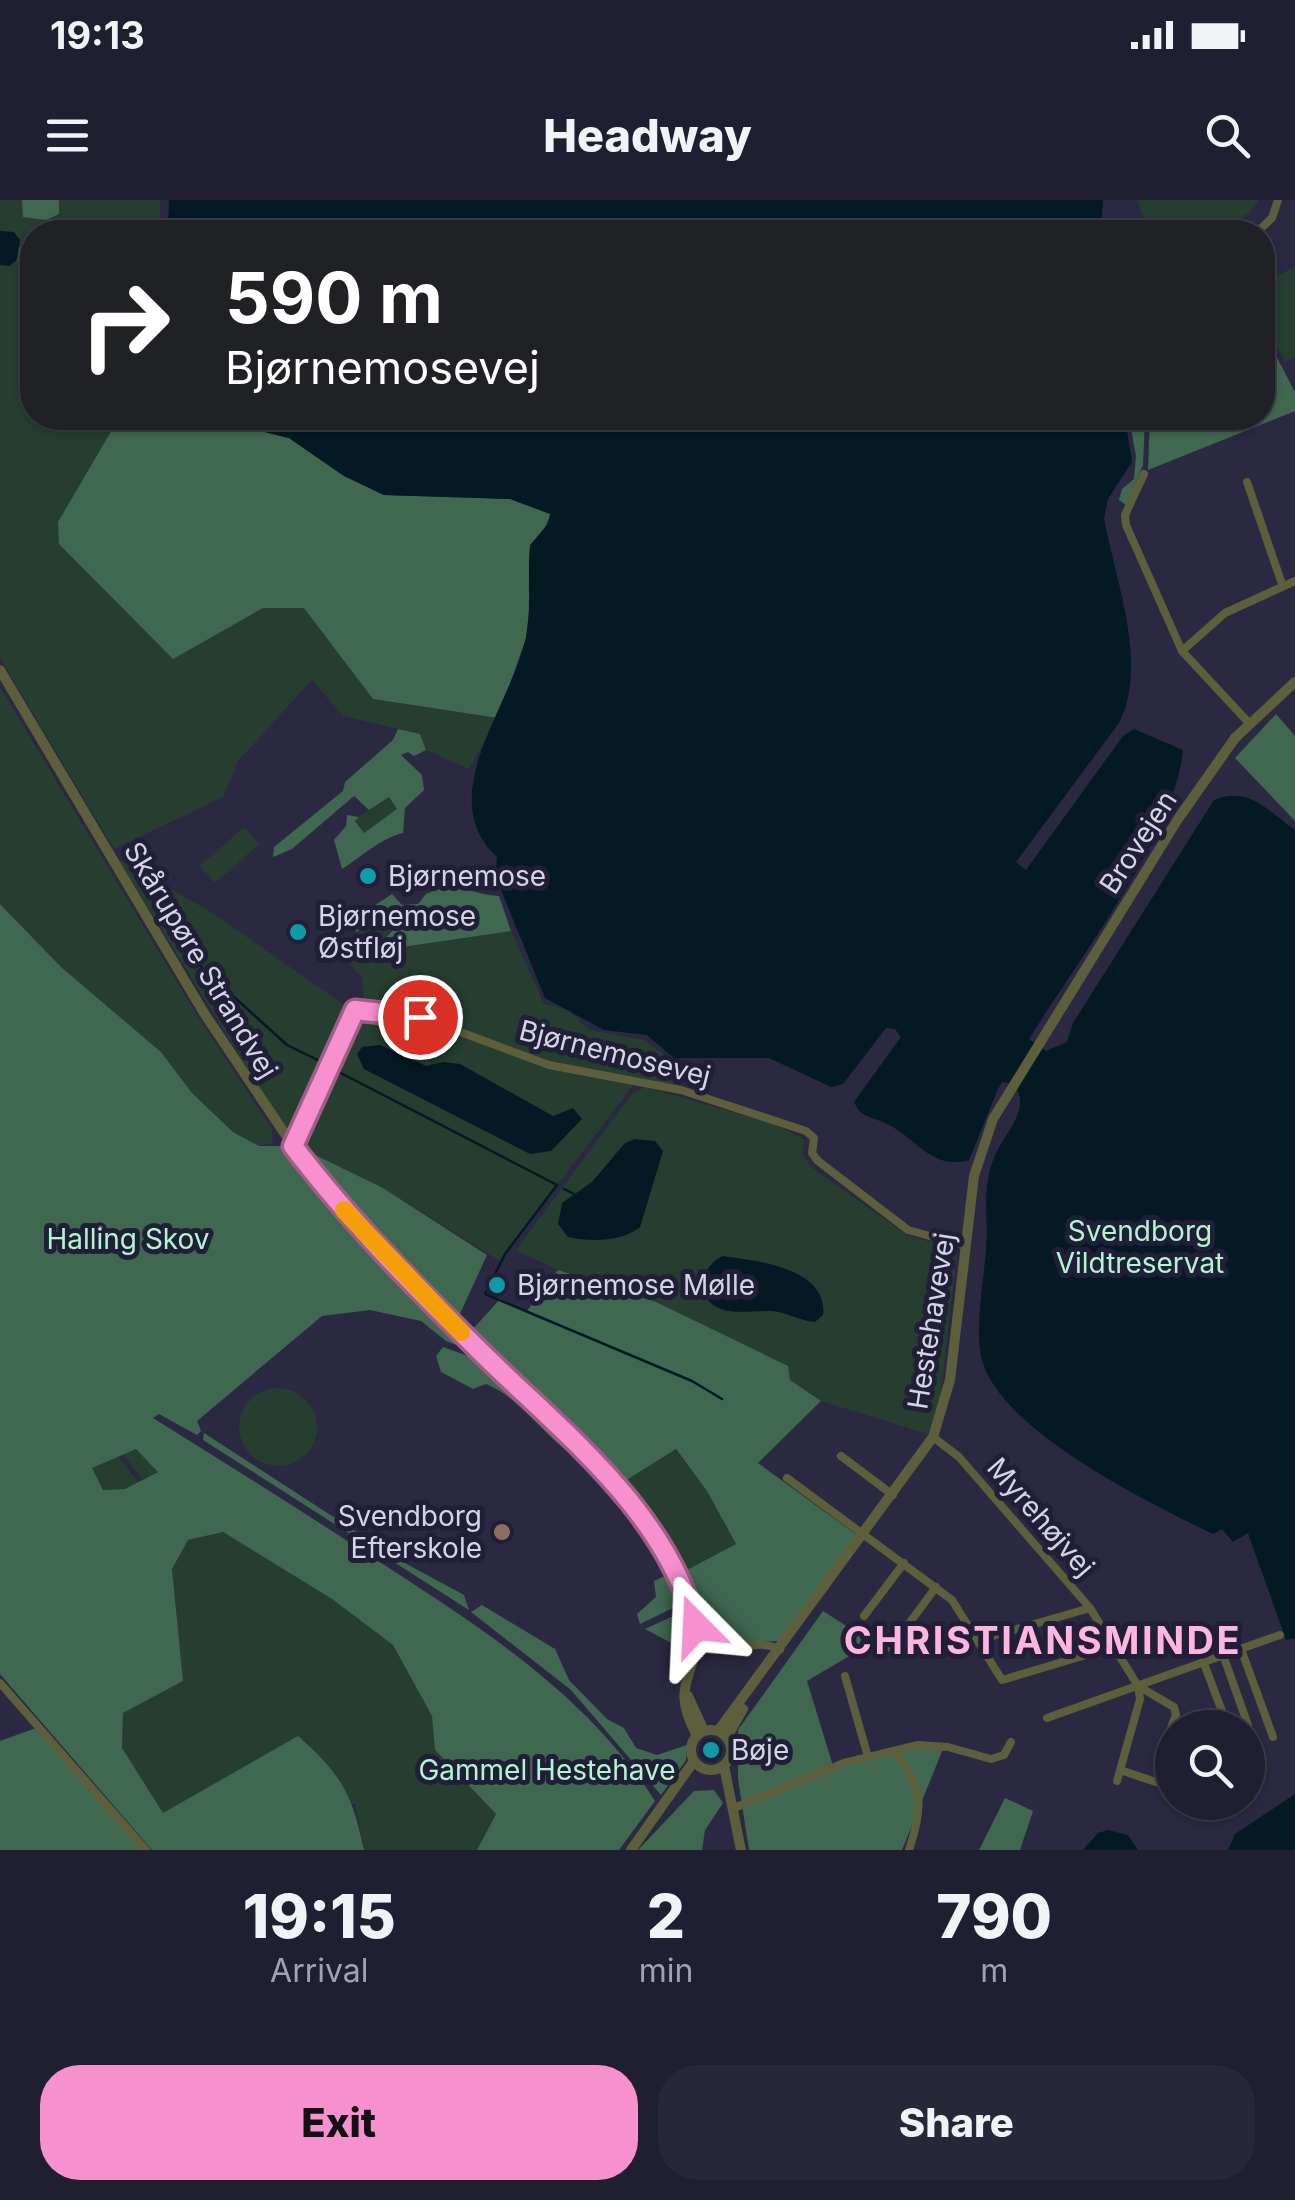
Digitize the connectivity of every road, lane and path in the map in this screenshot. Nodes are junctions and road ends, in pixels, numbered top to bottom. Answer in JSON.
{"nodes":[{"id":1,"x":1144,"y":474,"type":"dead end"},
{"id":2,"x":1247,"y":482,"type":"dead end"},
{"id":3,"x":1295,"y":581,"type":"edge"},
{"id":4,"x":1282,"y":584,"type":"junction"},
{"id":5,"x":1182,"y":651,"type":"junction"},
{"id":6,"x":0,"y":670,"type":"edge"},
{"id":7,"x":1295,"y":682,"type":"edge"},
{"id":8,"x":1249,"y":724,"type":"junction"},
{"id":9,"x":1039,"y":1042,"type":"joint"},
{"id":10,"x":293,"y":1146,"type":"junction"},
{"id":11,"x":966,"y":1246,"type":"junction"},
{"id":12,"x":933,"y":1438,"type":"junction"},
{"id":13,"x":841,"y":1456,"type":"dead end"},
{"id":14,"x":787,"y":1478,"type":"dead end"},
{"id":15,"x":893,"y":1495,"type":"junction"},
{"id":16,"x":864,"y":1535,"type":"junction"},
{"id":17,"x":904,"y":1563,"type":"junction"},
{"id":18,"x":936,"y":1587,"type":"junction"},
{"id":19,"x":1090,"y":1608,"type":"junction"},
{"id":20,"x":864,"y":1616,"type":"dead end"},
{"id":21,"x":1280,"y":1635,"type":"dead end"},
{"id":22,"x":979,"y":1640,"type":"junction"},
{"id":23,"x":696,"y":1646,"type":"junction"},
{"id":24,"x":1116,"y":1646,"type":"junction"},
{"id":25,"x":891,"y":1648,"type":"dead end"},
{"id":26,"x":1241,"y":1649,"type":"junction"},
{"id":27,"x":780,"y":1650,"type":"junction"},
{"id":28,"x":1222,"y":1655,"type":"junction"},
{"id":29,"x":1203,"y":1662,"type":"junction"},
{"id":30,"x":845,"y":1676,"type":"dead end"},
{"id":31,"x":0,"y":1682,"type":"edge"},
{"id":32,"x":1138,"y":1686,"type":"junction"},
{"id":33,"x":1174,"y":1710,"type":"edge"},
{"id":34,"x":1221,"y":1710,"type":"edge"},
{"id":35,"x":1242,"y":1710,"type":"edge"},
{"id":36,"x":1047,"y":1718,"type":"dead end"},
{"id":37,"x":701,"y":1734,"type":"junction"},
{"id":38,"x":723,"y":1734,"type":"junction"},
{"id":39,"x":1273,"y":1737,"type":"dead end"},
{"id":40,"x":1012,"y":1742,"type":"dead end"},
{"id":41,"x":896,"y":1754,"type":"junction"},
{"id":42,"x":868,"y":1757,"type":"junction"},
{"id":43,"x":698,"y":1765,"type":"junction"},
{"id":44,"x":719,"y":1768,"type":"junction"},
{"id":45,"x":1120,"y":1770,"type":"junction"},
{"id":46,"x":1117,"y":1781,"type":"dead end"},
{"id":47,"x":1155,"y":1782,"type":"edge"},
{"id":48,"x":734,"y":1808,"type":"junction"},
{"id":49,"x":146,"y":1850,"type":"edge"},
{"id":50,"x":631,"y":1850,"type":"edge"},
{"id":51,"x":741,"y":1850,"type":"edge"},
{"id":52,"x":909,"y":1850,"type":"edge"}],
"edges":[{"from":1,"to":5,"type":"street"},
{"from":2,"to":4,"type":"street"},
{"from":3,"to":4,"type":"street"},
{"from":4,"to":5,"type":"street"},
{"from":5,"to":8,"type":"street"},
{"from":6,"to":10,"type":"street","name":"Skårupøre Strandvej"},
{"from":7,"to":8,"type":"street","name":"Brovejen"},
{"from":8,"to":9,"type":"street","name":"Brovejen"},
{"from":9,"to":11,"type":"street","name":"Hestehavevej"},
{"from":10,"to":11,"type":"street","name":"Bjørnemosevej"},
{"from":10,"to":23,"type":"street","name":"Skårupøre Strandvej"},
{"from":11,"to":12,"type":"street","name":"Hestehavevej"},
{"from":12,"to":15,"type":"street","name":"Hestehavevej"},
{"from":12,"to":19,"type":"street","name":"Myrehøjvej"},
{"from":13,"to":15,"type":"street"},
{"from":14,"to":16,"type":"street"},
{"from":15,"to":16,"type":"street","name":"Hestehavevej"},
{"from":16,"to":17,"type":"street"},
{"from":16,"to":27,"type":"street","name":"Hestehavevej"},
{"from":17,"to":18,"type":"street"},
{"from":17,"to":20,"type":"street"},
{"from":18,"to":22,"type":"street"},
{"from":18,"to":25,"type":"street"},
{"from":19,"to":22,"type":"street"},
{"from":19,"to":24,"type":"street","name":"Myrehøjvej"},
{"from":21,"to":26,"type":"street"},
{"from":22,"to":24,"type":"street"},
{"from":23,"to":27,"type":"street"},
{"from":23,"to":37,"type":"street"},
{"from":24,"to":32,"type":"street","name":"Myrehøjvej"},
{"from":26,"to":28,"type":"street"},
{"from":26,"to":39,"type":"street"},
{"from":27,"to":38,"type":"street","name":"Hestehavevej"},
{"from":28,"to":29,"type":"street"},
{"from":28,"to":35,"type":"street"},
{"from":29,"to":32,"type":"street"},
{"from":29,"to":34,"type":"street"},
{"from":30,"to":42,"type":"street"},
{"from":31,"to":49,"type":"street"},
{"from":32,"to":33,"type":"street","name":"Myrehøjvej"},
{"from":32,"to":36,"type":"street"},
{"from":32,"to":45,"type":"street"},
{"from":37,"to":38,"type":"street"},
{"from":37,"to":43,"type":"street"},
{"from":38,"to":44,"type":"street"},
{"from":40,"to":41,"type":"street"},
{"from":41,"to":42,"type":"street"},
{"from":41,"to":52,"type":"street"},
{"from":42,"to":48,"type":"street"},
{"from":43,"to":44,"type":"street"},
{"from":43,"to":50,"type":"street"},
{"from":44,"to":48,"type":"street"},
{"from":45,"to":46,"type":"street"},
{"from":45,"to":47,"type":"street"},
{"from":48,"to":51,"type":"street"}]}
